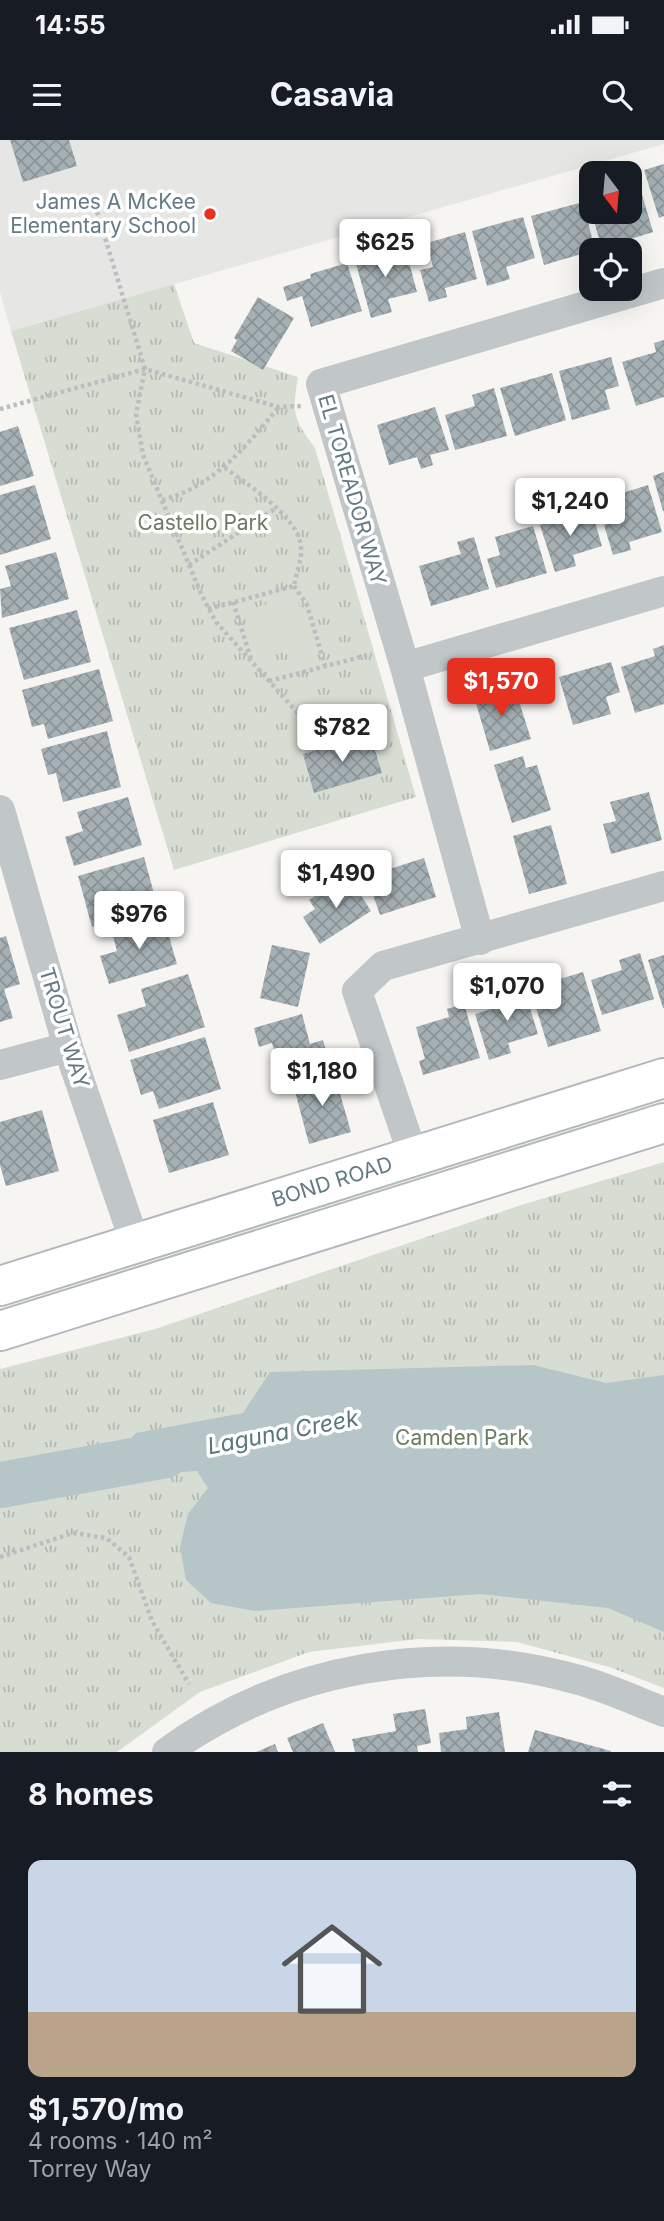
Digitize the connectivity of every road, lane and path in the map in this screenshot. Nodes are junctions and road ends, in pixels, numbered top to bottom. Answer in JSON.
{"nodes":[{"id":1,"x":95,"y":205,"type":"dead end"},
{"id":2,"x":664,"y":283,"type":"edge"},
{"id":3,"x":145,"y":369,"type":"junction"},
{"id":4,"x":279,"y":407,"type":"junction"},
{"id":5,"x":301,"y":407,"type":"dead end"},
{"id":6,"x":0,"y":409,"type":"edge"},
{"id":7,"x":225,"y":468,"type":"junction"},
{"id":8,"x":162,"y":500,"type":"junction"},
{"id":9,"x":276,"y":508,"type":"junction"},
{"id":10,"x":189,"y":565,"type":"junction"},
{"id":11,"x":294,"y":586,"type":"junction"},
{"id":12,"x":664,"y":591,"type":"edge"},
{"id":13,"x":233,"y":602,"type":"junction"},
{"id":14,"x":208,"y":609,"type":"junction"},
{"id":15,"x":394,"y":659,"type":"junction"},
{"id":16,"x":253,"y":664,"type":"junction"},
{"id":17,"x":326,"y":666,"type":"junction"},
{"id":18,"x":268,"y":681,"type":"junction"},
{"id":19,"x":399,"y":705,"type":"dead end"},
{"id":20,"x":0,"y":810,"type":"edge"},
{"id":21,"x":664,"y":886,"type":"edge"},
{"id":22,"x":480,"y":940,"type":"junction"},
{"id":23,"x":68,"y":1046,"type":"junction"},
{"id":24,"x":0,"y":1065,"type":"edge"},
{"id":25,"x":664,"y":1078,"type":"edge"},
{"id":26,"x":664,"y":1123,"type":"edge"},
{"id":27,"x":413,"y":1155,"type":"junction"},
{"id":28,"x":135,"y":1243,"type":"junction"},
{"id":29,"x":0,"y":1286,"type":"edge"},
{"id":30,"x":0,"y":1331,"type":"edge"},
{"id":31,"x":0,"y":1557,"type":"edge"},
{"id":32,"x":189,"y":1684,"type":"dead end"},
{"id":33,"x":664,"y":1713,"type":"edge"},
{"id":34,"x":167,"y":1752,"type":"edge"}],
"edges":[{"from":1,"to":3,"type":"path"},
{"from":2,"to":15,"type":"street","name":"EL TOREADOR WAY"},
{"from":3,"to":4,"type":"path"},
{"from":3,"to":6,"type":"path"},
{"from":3,"to":8,"type":"path"},
{"from":4,"to":5,"type":"path"},
{"from":4,"to":7,"type":"path"},
{"from":7,"to":8,"type":"path"},
{"from":7,"to":9,"type":"path"},
{"from":8,"to":10,"type":"path"},
{"from":9,"to":10,"type":"path"},
{"from":9,"to":11,"type":"path"},
{"from":10,"to":14,"type":"path"},
{"from":11,"to":13,"type":"path"},
{"from":11,"to":17,"type":"path"},
{"from":12,"to":15,"type":"street"},
{"from":13,"to":14,"type":"path"},
{"from":13,"to":16,"type":"path"},
{"from":14,"to":16,"type":"path"},
{"from":15,"to":17,"type":"path"},
{"from":15,"to":22,"type":"street","name":"EL TOREADOR WAY"},
{"from":16,"to":18,"type":"path"},
{"from":17,"to":18,"type":"path"},
{"from":18,"to":19,"type":"path"},
{"from":20,"to":23,"type":"street","name":"TROUT WAY"},
{"from":21,"to":22,"type":"street"},
{"from":22,"to":27,"type":"street"},
{"from":23,"to":24,"type":"street"},
{"from":23,"to":28,"type":"street","name":"TROUT WAY"},
{"from":25,"to":27,"type":"main road","name":"BOND ROAD"},
{"from":26,"to":30,"type":"main road","name":"BOND ROAD"},
{"from":27,"to":28,"type":"main road","name":"BOND ROAD"},
{"from":28,"to":29,"type":"main road","name":"BOND ROAD"},
{"from":31,"to":32,"type":"path"},
{"from":33,"to":34,"type":"street"}]}
